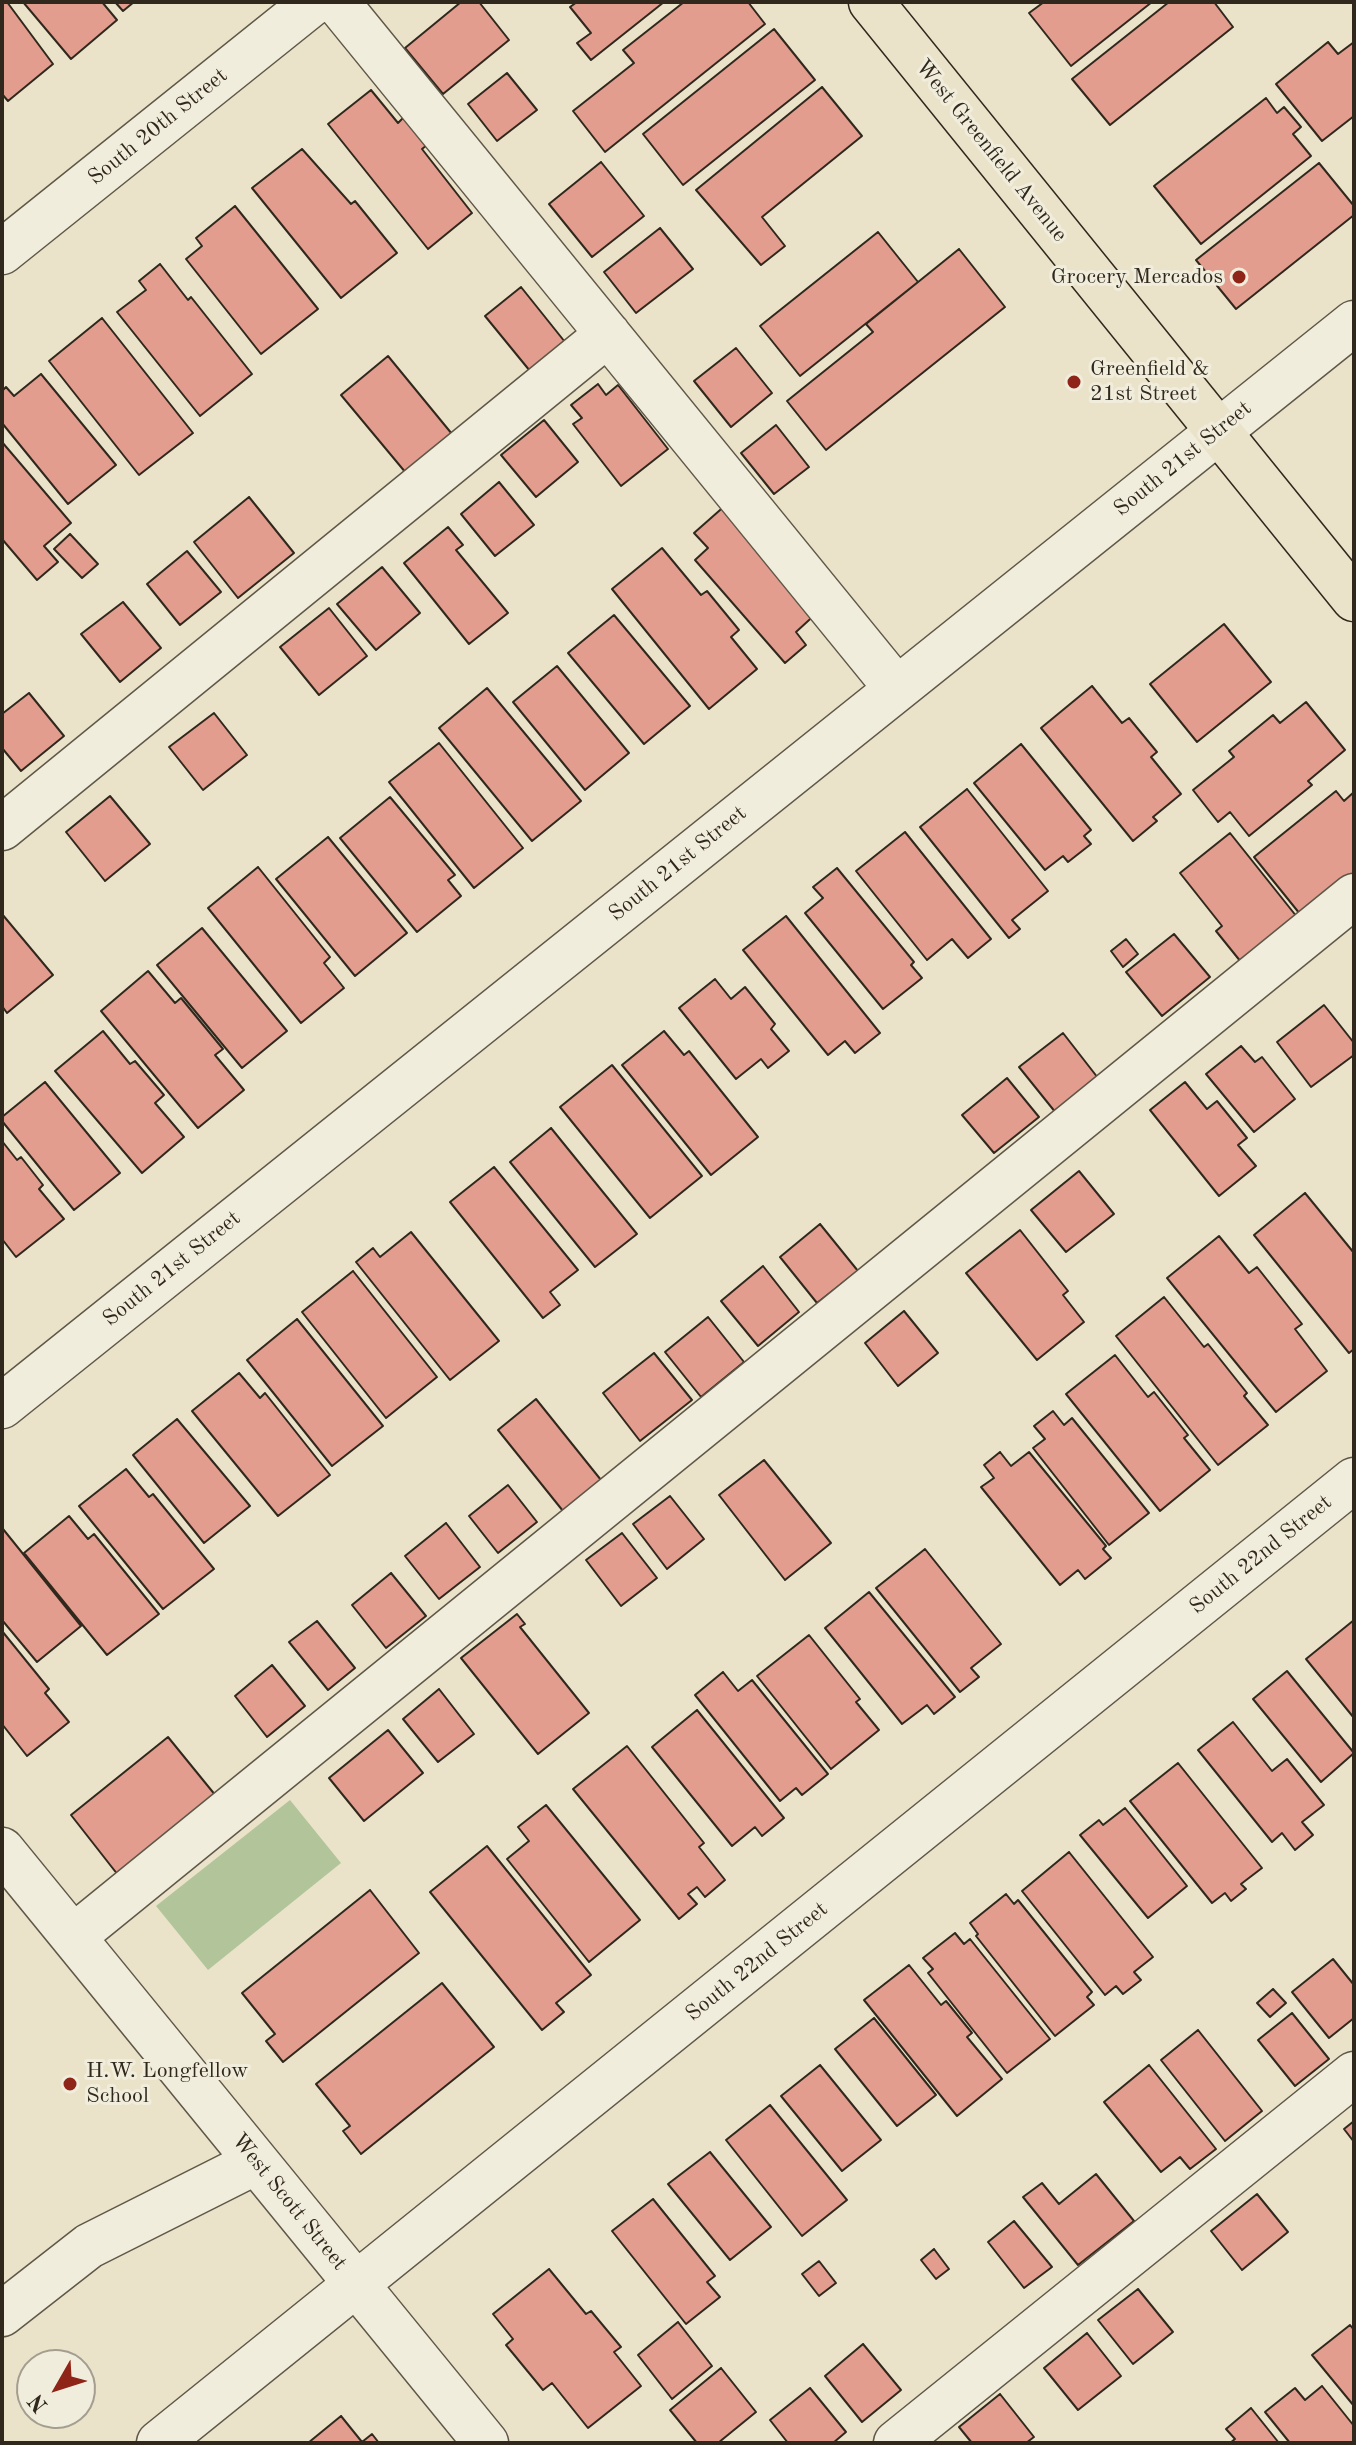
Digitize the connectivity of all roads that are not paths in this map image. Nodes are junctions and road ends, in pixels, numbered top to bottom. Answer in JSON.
{"nodes":[{"id":1,"x":314,"y":2,"type":"edge"},
{"id":2,"x":337,"y":2,"type":"edge"},
{"id":3,"x":871,"y":2,"type":"edge"},
{"id":4,"x":2,"y":252,"type":"edge"},
{"id":5,"x":1354,"y":323,"type":"edge"},
{"id":6,"x":608,"y":334,"type":"junction"},
{"id":7,"x":1217,"y":431,"type":"junction"},
{"id":8,"x":1354,"y":599,"type":"edge"},
{"id":9,"x":897,"y":689,"type":"junction"},
{"id":10,"x":2,"y":828,"type":"edge"},
{"id":11,"x":1354,"y":896,"type":"edge"},
{"id":12,"x":2,"y":1406,"type":"edge"},
{"id":13,"x":1354,"y":1480,"type":"edge"},
{"id":14,"x":2,"y":1850,"type":"edge"},
{"id":15,"x":73,"y":1937,"type":"junction"},
{"id":16,"x":1354,"y":2074,"type":"edge"},
{"id":17,"x":256,"y":2162,"type":"junction"},
{"id":18,"x":357,"y":2285,"type":"junction"},
{"id":19,"x":2,"y":2314,"type":"edge"},
{"id":20,"x":159,"y":2443,"type":"edge"},
{"id":21,"x":486,"y":2443,"type":"edge"},
{"id":22,"x":896,"y":2443,"type":"edge"}],
"edges":[{"from":1,"to":4,"type":"street","name":"South 20th Street"},
{"from":2,"to":6,"type":"street"},
{"from":3,"to":7,"type":"main road","name":"West Greenfield Avenue"},
{"from":5,"to":7,"type":"street","name":"South 21st Street"},
{"from":6,"to":9,"type":"street"},
{"from":6,"to":10,"type":"street"},
{"from":7,"to":8,"type":"main road","name":"West Greenfield Avenue"},
{"from":7,"to":9,"type":"street","name":"South 21st Street"},
{"from":9,"to":12,"type":"street","name":"South 21st Street"},
{"from":11,"to":15,"type":"street"},
{"from":13,"to":18,"type":"street","name":"South 22nd Street"},
{"from":14,"to":15,"type":"street","name":"West Scott Street"},
{"from":15,"to":17,"type":"street","name":"West Scott Street"},
{"from":16,"to":22,"type":"street"},
{"from":17,"to":18,"type":"street","name":"West Scott Street"},
{"from":17,"to":19,"type":"street"},
{"from":18,"to":20,"type":"street","name":"South 22nd Street"},
{"from":18,"to":21,"type":"street","name":"West Scott Street"}]}
